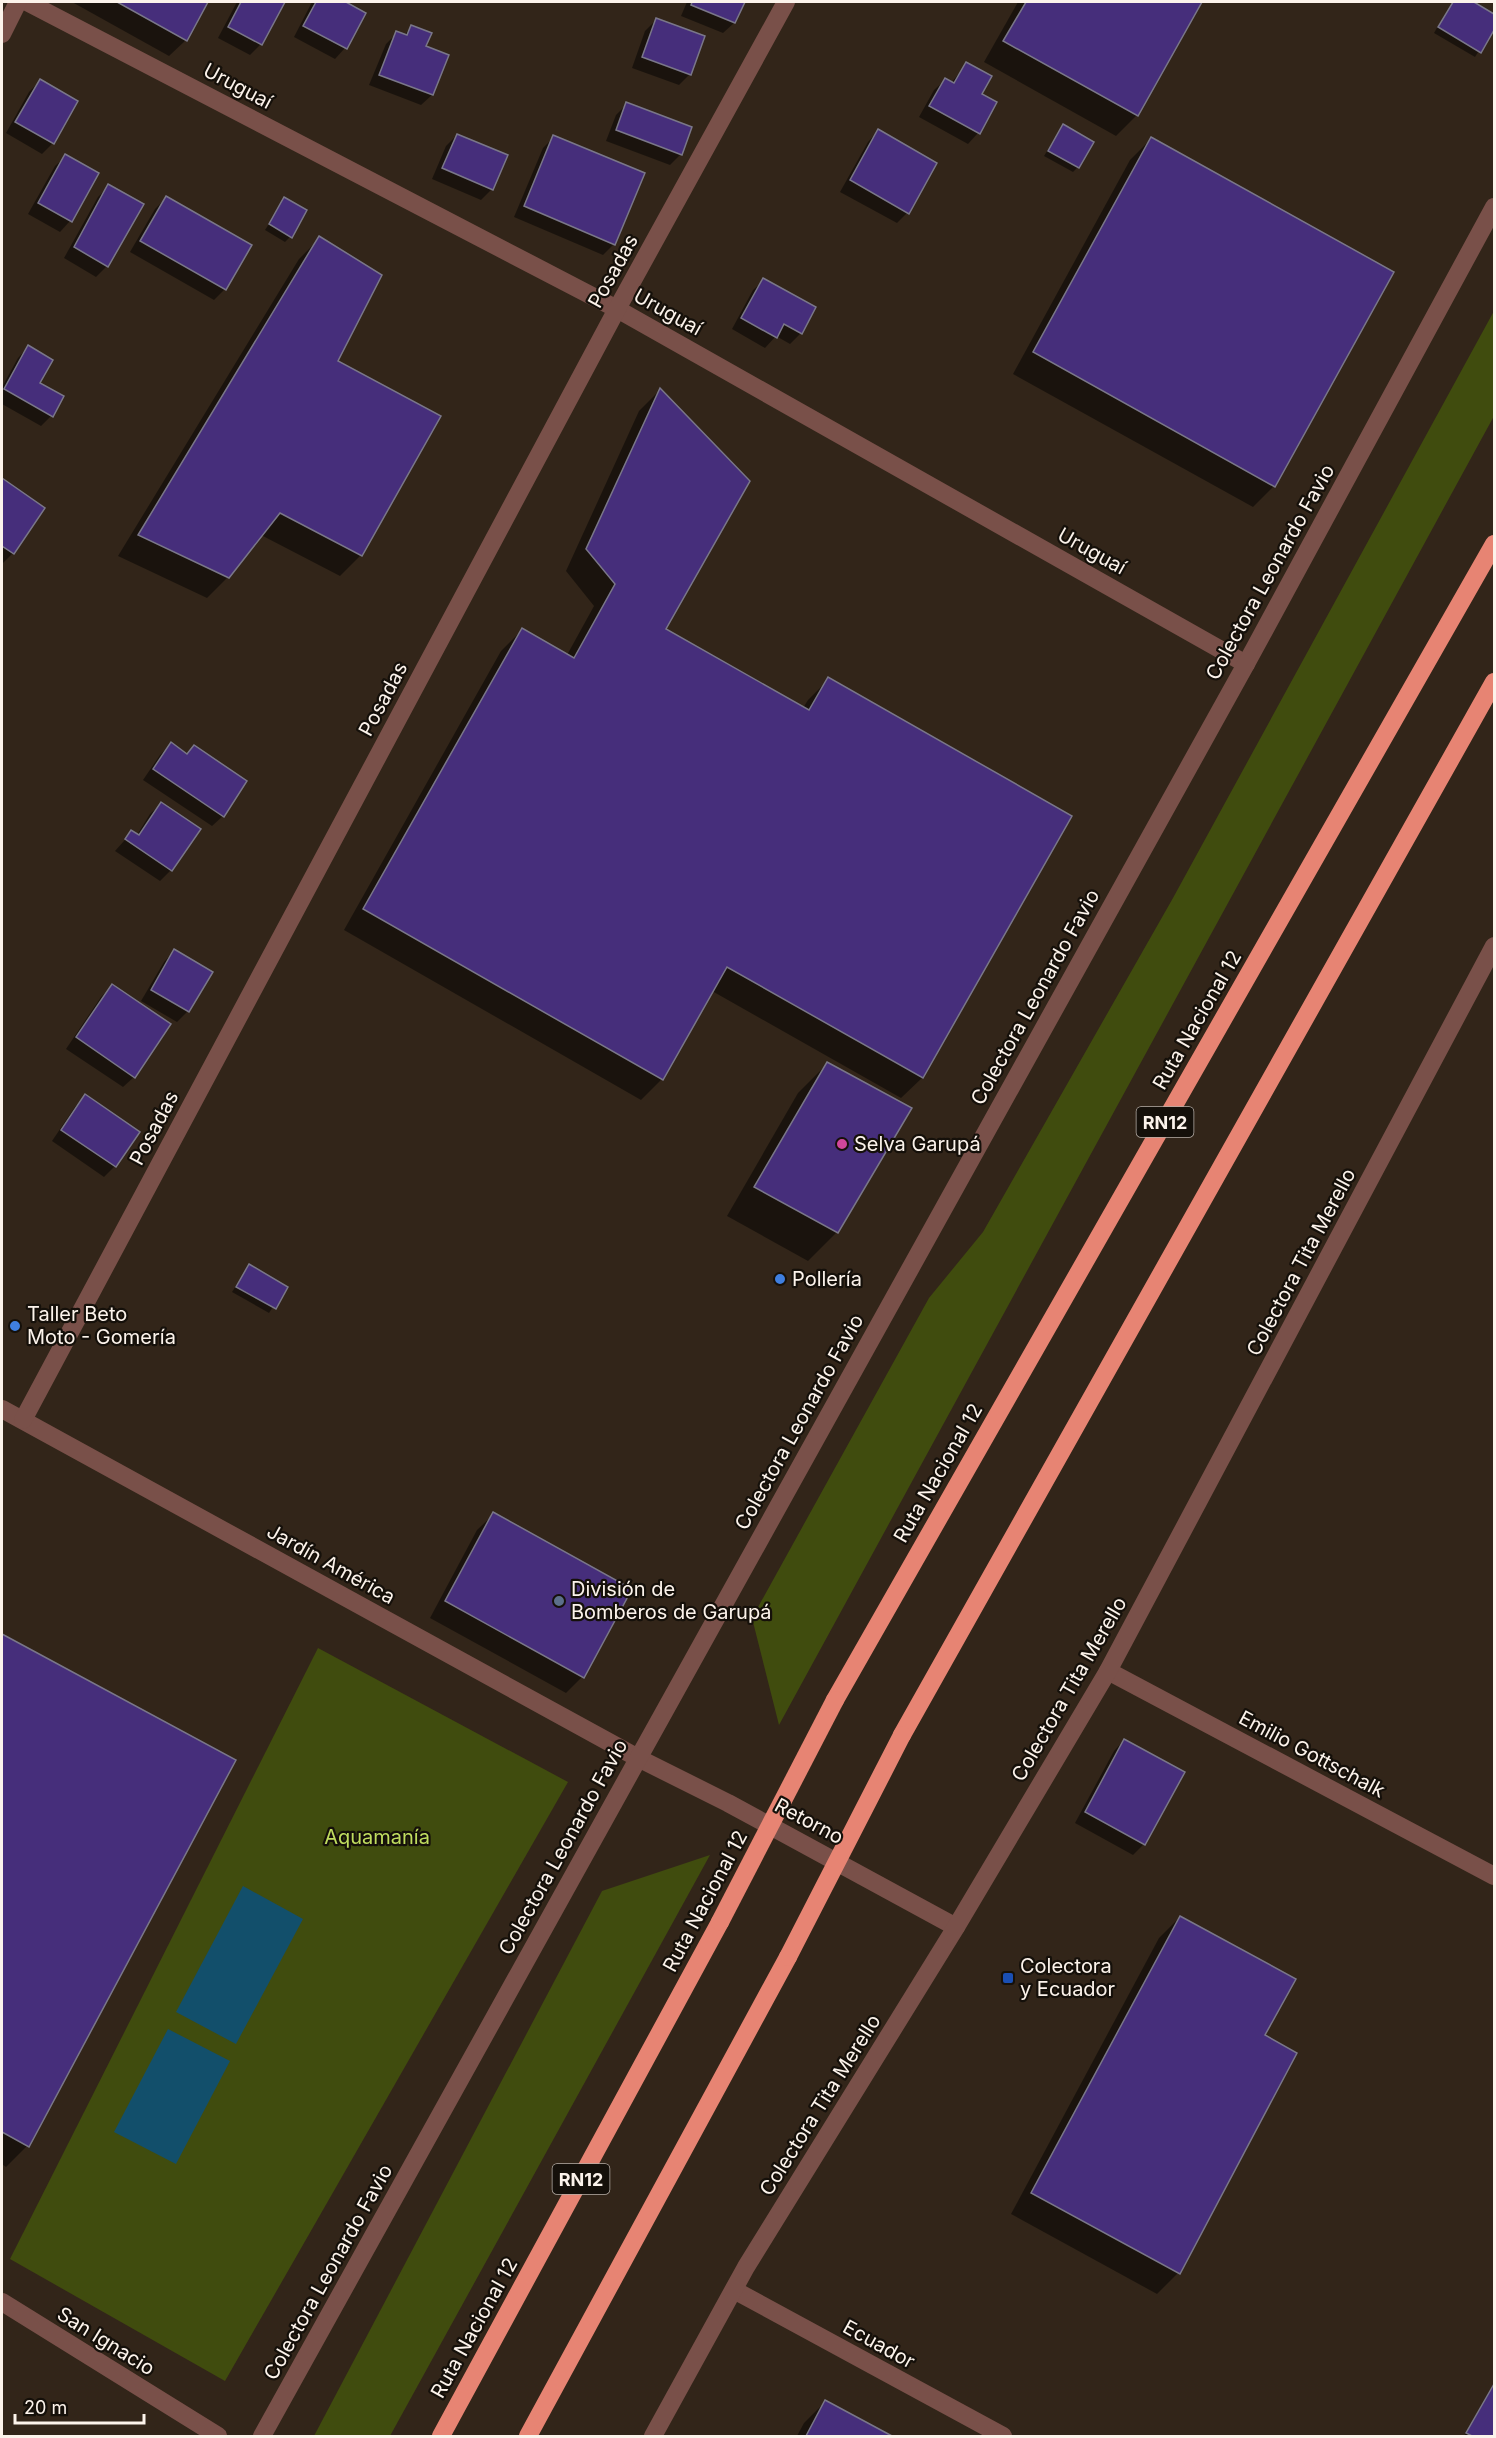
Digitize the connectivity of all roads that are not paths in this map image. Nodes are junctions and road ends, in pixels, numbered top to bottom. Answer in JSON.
{"nodes":[{"id":1,"x":18,"y":2,"type":"edge"},
{"id":2,"x":27,"y":2,"type":"edge"},
{"id":3,"x":786,"y":2,"type":"edge"},
{"id":4,"x":2,"y":34,"type":"edge"},
{"id":5,"x":1494,"y":207,"type":"edge"},
{"id":6,"x":617,"y":309,"type":"junction"},
{"id":7,"x":1494,"y":544,"type":"edge"},
{"id":8,"x":1246,"y":664,"type":"junction"},
{"id":9,"x":1494,"y":682,"type":"edge"},
{"id":10,"x":1494,"y":946,"type":"edge"},
{"id":11,"x":2,"y":1409,"type":"edge"},
{"id":12,"x":23,"y":1420,"type":"junction"},
{"id":13,"x":1108,"y":1671,"type":"junction"},
{"id":14,"x":638,"y":1758,"type":"junction"},
{"id":15,"x":1494,"y":1876,"type":"edge"},
{"id":16,"x":956,"y":1928,"type":"junction"},
{"id":17,"x":734,"y":2290,"type":"junction"},
{"id":18,"x":2,"y":2302,"type":"edge"},
{"id":19,"x":218,"y":2436,"type":"edge"},
{"id":20,"x":262,"y":2436,"type":"edge"},
{"id":21,"x":441,"y":2436,"type":"edge"},
{"id":22,"x":528,"y":2436,"type":"edge"},
{"id":23,"x":653,"y":2436,"type":"edge"},
{"id":24,"x":1003,"y":2436,"type":"edge"}],
"edges":[{"from":1,"to":4,"type":"street"},
{"from":2,"to":6,"type":"street","name":"Uruguaí"},
{"from":3,"to":6,"type":"street","name":"Posadas"},
{"from":5,"to":8,"type":"street","name":"Colectora Leonardo Favio"},
{"from":6,"to":8,"type":"street","name":"Uruguaí"},
{"from":6,"to":12,"type":"street","name":"Posadas"},
{"from":7,"to":21,"type":"highway","name":"Ruta Nacional 12","number":"RN12","bridge":true},
{"from":8,"to":14,"type":"street","name":"Colectora Leonardo Favio"},
{"from":9,"to":22,"type":"highway","bridge":true},
{"from":10,"to":13,"type":"street","name":"Colectora Tita Merello"},
{"from":11,"to":12,"type":"street","name":"Jardín América"},
{"from":12,"to":14,"type":"street","name":"Jardín América"},
{"from":13,"to":15,"type":"street","name":"Emilio Gottschalk"},
{"from":13,"to":16,"type":"street","name":"Colectora Tita Merello"},
{"from":14,"to":16,"type":"street","name":"Retorno"},
{"from":14,"to":20,"type":"street","name":"Colectora Leonardo Favio"},
{"from":16,"to":17,"type":"street","name":"Colectora Tita Merello"},
{"from":17,"to":23,"type":"street","name":"Colectora Tita Merello"},
{"from":17,"to":24,"type":"street","name":"Ecuador"},
{"from":18,"to":19,"type":"street","name":"San Ignacio"}]}
